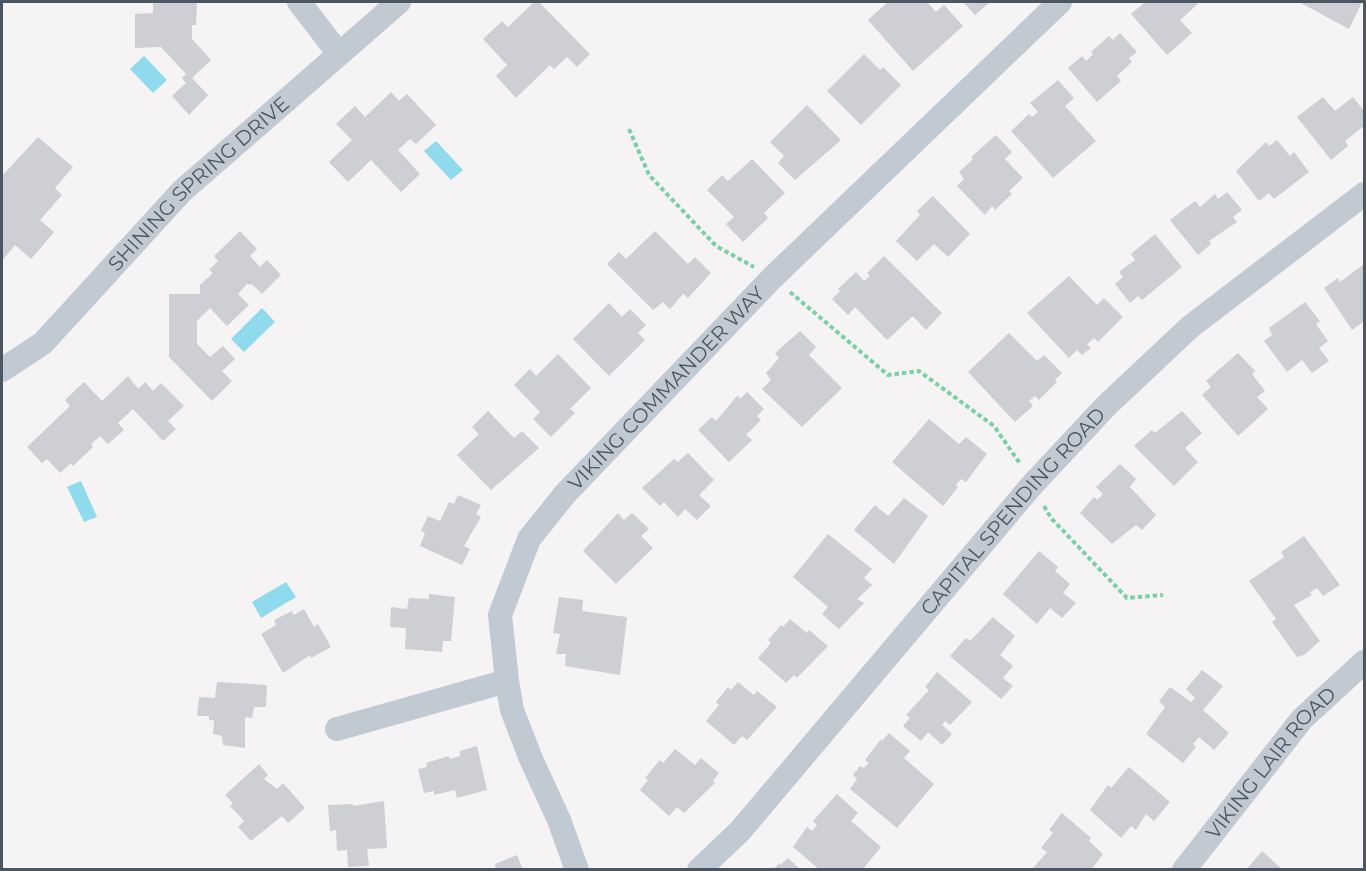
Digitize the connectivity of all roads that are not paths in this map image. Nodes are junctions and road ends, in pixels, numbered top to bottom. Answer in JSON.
{"nodes":[{"id":1,"x":299,"y":2,"type":"edge"},
{"id":2,"x":399,"y":2,"type":"edge"},
{"id":3,"x":1060,"y":2,"type":"edge"},
{"id":4,"x":339,"y":54,"type":"junction"},
{"id":5,"x":1365,"y":194,"type":"edge"},
{"id":6,"x":2,"y":369,"type":"edge"},
{"id":7,"x":1365,"y":662,"type":"edge"},
{"id":8,"x":507,"y":681,"type":"junction"},
{"id":9,"x":337,"y":729,"type":"dead end"},
{"id":10,"x":578,"y":870,"type":"edge"},
{"id":11,"x":699,"y":870,"type":"edge"},
{"id":12,"x":1184,"y":870,"type":"edge"}],
"edges":[{"from":1,"to":4,"type":"street"},
{"from":2,"to":4,"type":"street","name":"SHINING SPRING DRIVE"},
{"from":3,"to":8,"type":"street","name":"VIKING COMMANDER WAY"},
{"from":4,"to":6,"type":"street","name":"SHINING SPRING DRIVE"},
{"from":5,"to":11,"type":"street","name":"CAPITAL SPENDING ROAD"},
{"from":7,"to":12,"type":"street","name":"VIKING LAIR ROAD"},
{"from":8,"to":9,"type":"street"},
{"from":8,"to":10,"type":"street","name":"VIKING COMMANDER WAY"}]}
